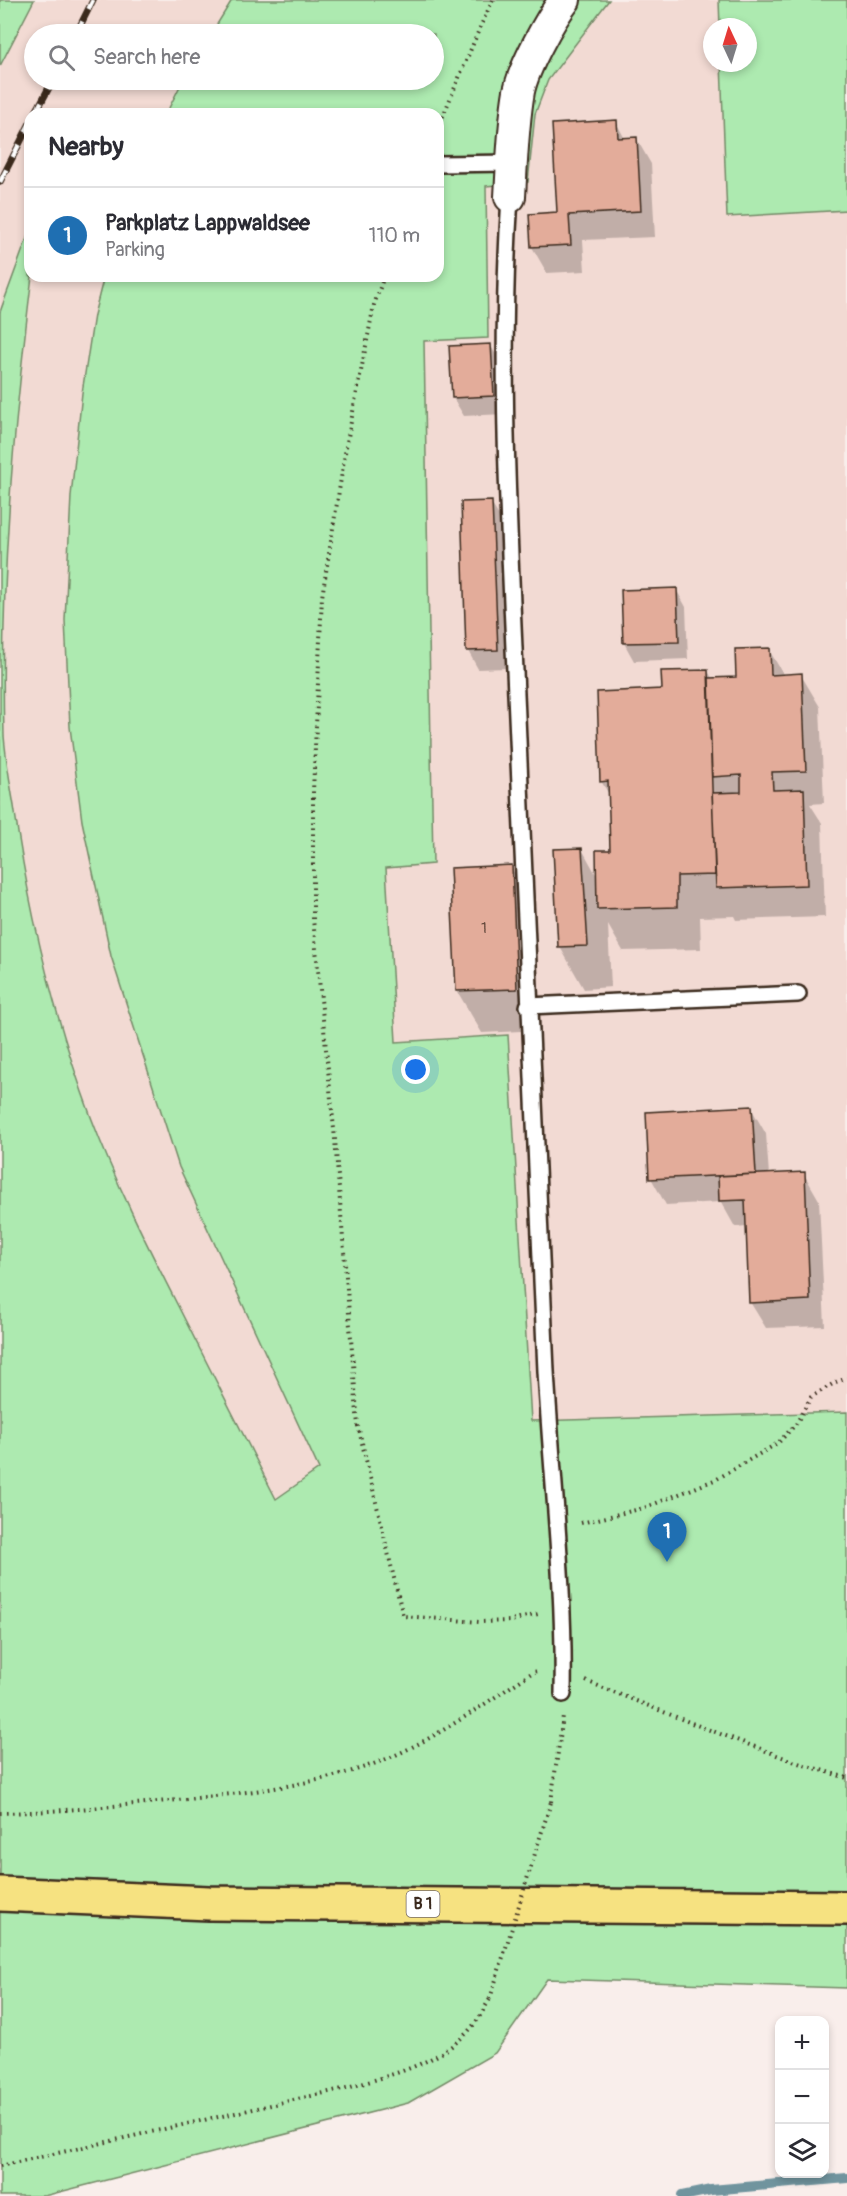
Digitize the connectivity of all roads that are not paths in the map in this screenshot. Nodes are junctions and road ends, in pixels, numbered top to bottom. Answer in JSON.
{"nodes":[{"id":1,"x":565,"y":0,"type":"edge"},
{"id":2,"x":512,"y":163,"type":"junction"},
{"id":3,"x":444,"y":164,"type":"edge"},
{"id":4,"x":510,"y":197,"type":"joint"},
{"id":5,"x":798,"y":994,"type":"dead end"},
{"id":6,"x":528,"y":1006,"type":"junction"},
{"id":7,"x":563,"y":1694,"type":"road end"},
{"id":8,"x":0,"y":1894,"type":"edge"},
{"id":9,"x":847,"y":1908,"type":"edge"}],
"edges":[{"from":1,"to":2,"type":"street"},
{"from":2,"to":3,"type":"lane"},
{"from":2,"to":4,"type":"street"},
{"from":4,"to":6,"type":"lane"},
{"from":5,"to":6,"type":"lane"},
{"from":6,"to":7,"type":"lane"},
{"from":8,"to":9,"type":"main road","number":"B 1"}]}
